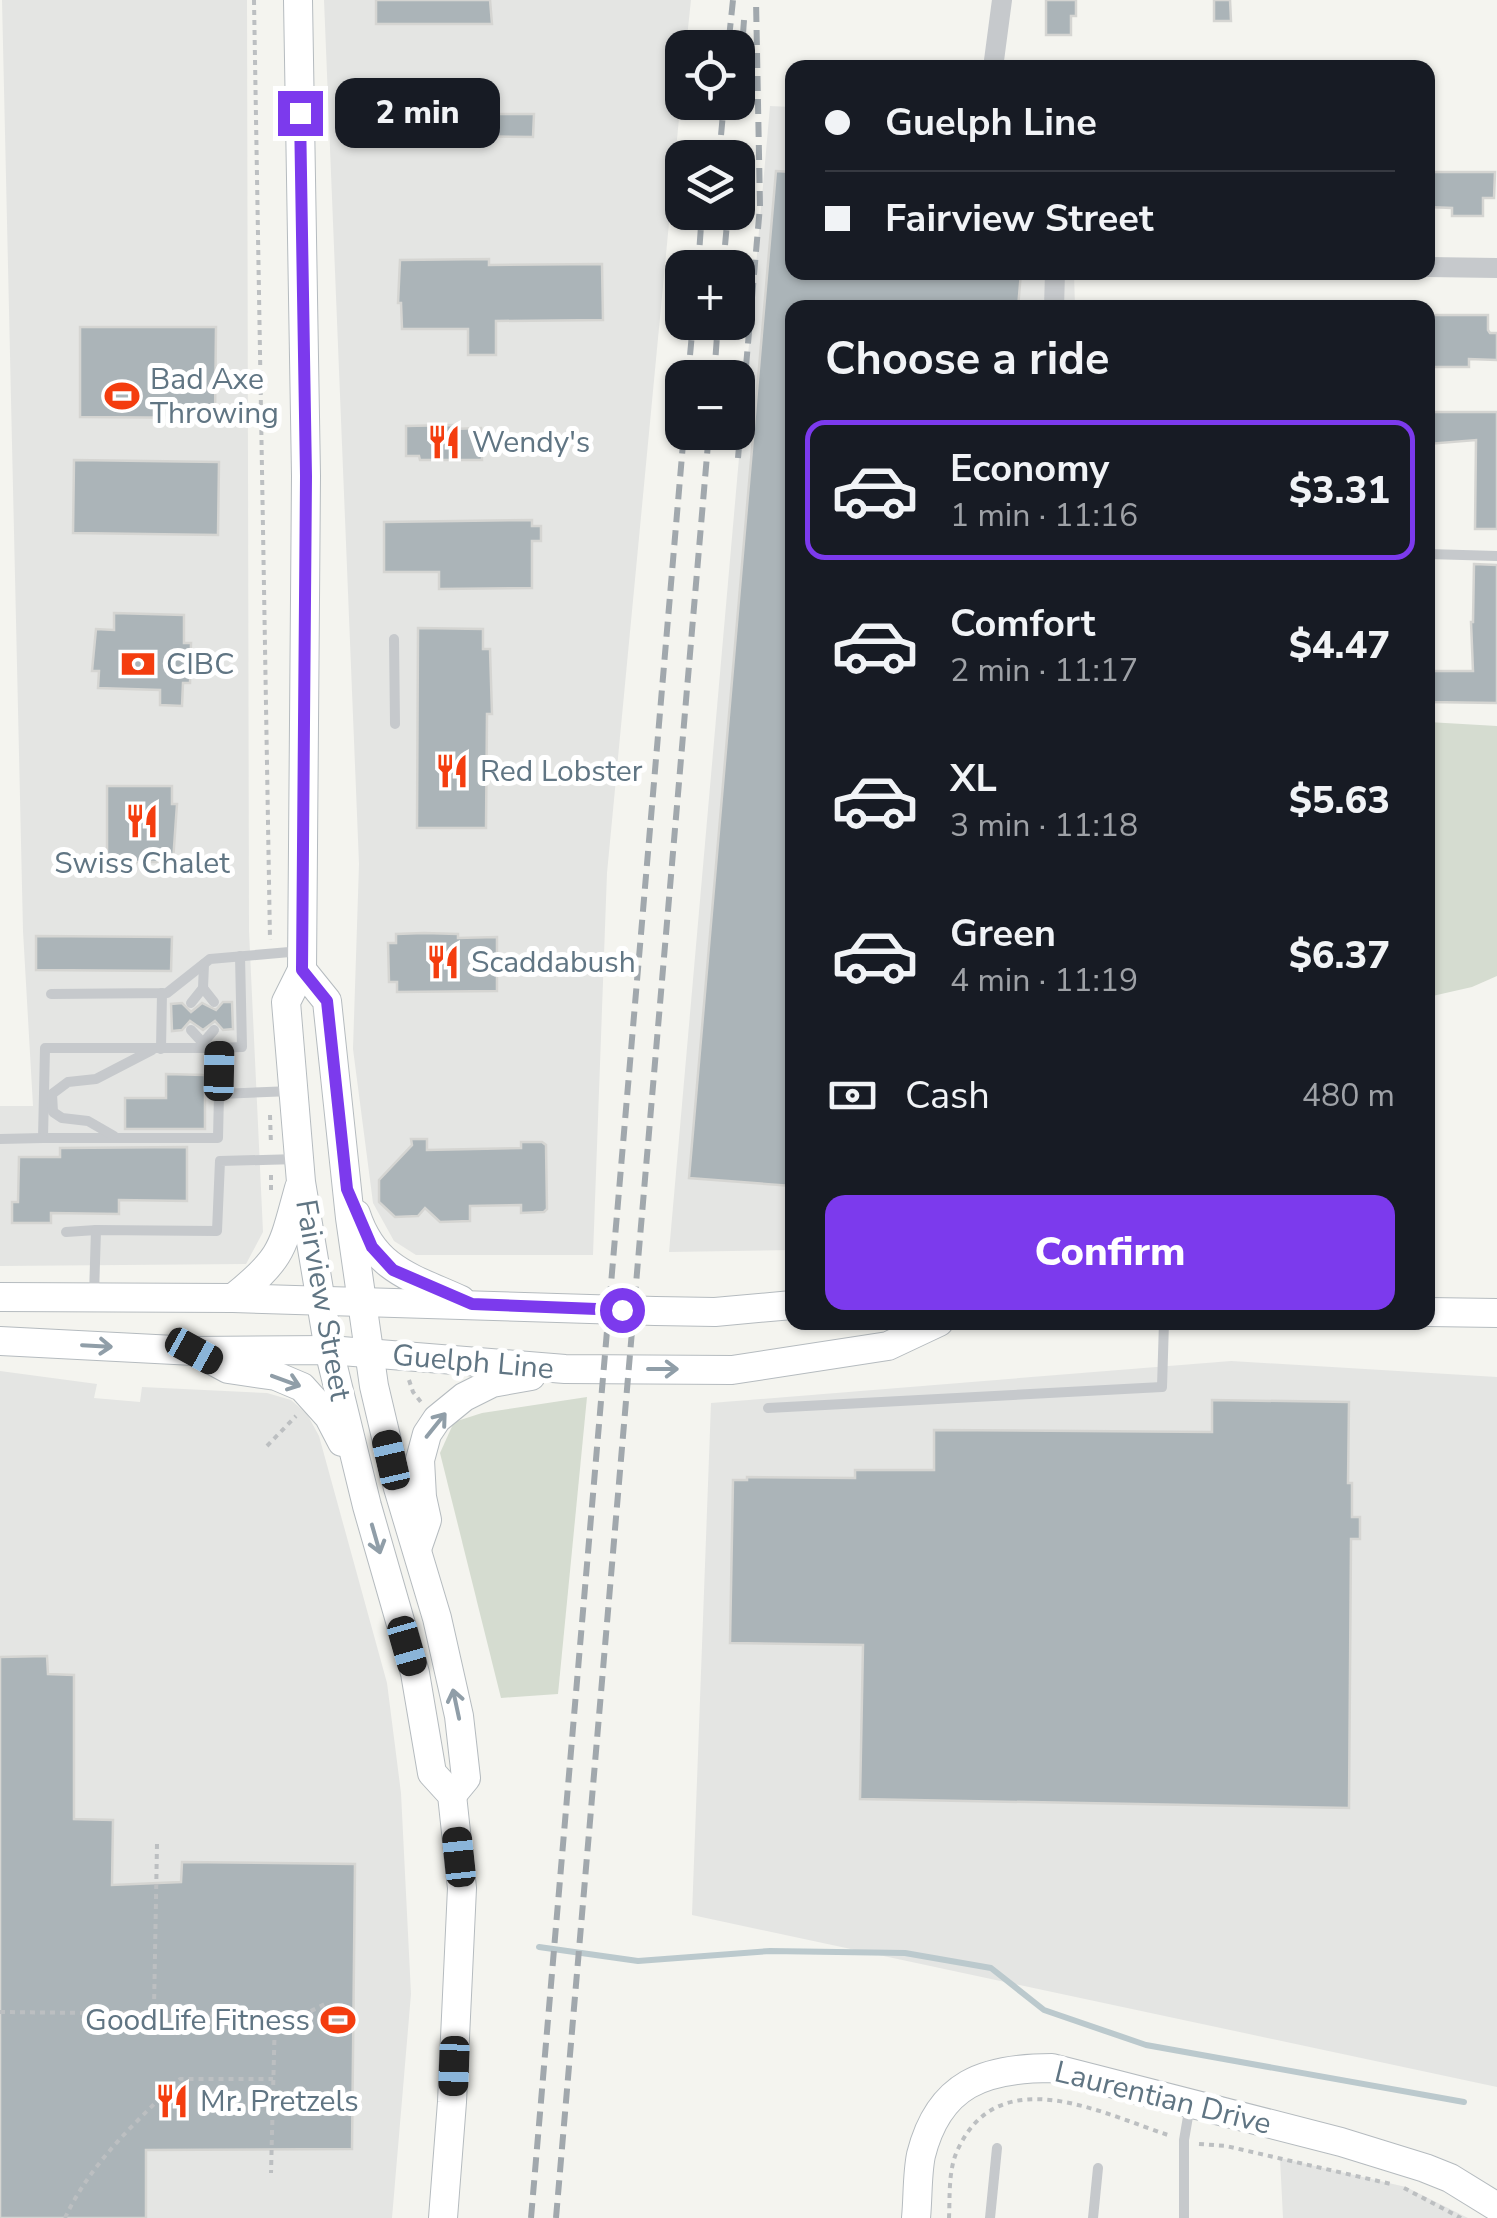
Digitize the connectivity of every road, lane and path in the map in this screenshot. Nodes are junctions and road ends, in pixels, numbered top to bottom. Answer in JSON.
{"nodes":[{"id":1,"x":254,"y":0,"type":"edge"},
{"id":2,"x":298,"y":0,"type":"edge"},
{"id":3,"x":1002,"y":0,"type":"edge"},
{"id":4,"x":994,"y":60,"type":"edge"},
{"id":5,"x":1435,"y":267,"type":"edge"},
{"id":6,"x":1497,"y":268,"type":"edge"},
{"id":7,"x":1435,"y":554,"type":"edge"},
{"id":8,"x":1497,"y":556,"type":"edge"},
{"id":9,"x":394,"y":639,"type":"dead end"},
{"id":10,"x":395,"y":724,"type":"dead end"},
{"id":11,"x":269,"y":893,"type":"dead end"},
{"id":12,"x":240,"y":956,"type":"junction"},
{"id":13,"x":302,"y":960,"type":"junction"},
{"id":14,"x":204,"y":964,"type":"junction"},
{"id":15,"x":203,"y":988,"type":"junction"},
{"id":16,"x":162,"y":993,"type":"junction"},
{"id":17,"x":52,"y":994,"type":"dead end"},
{"id":18,"x":214,"y":1002,"type":"dead end"},
{"id":19,"x":191,"y":1003,"type":"dead end"},
{"id":20,"x":190,"y":1030,"type":"dead end"},
{"id":21,"x":214,"y":1030,"type":"dead end"},
{"id":22,"x":203,"y":1045,"type":"junction"},
{"id":23,"x":220,"y":1048,"type":"junction"},
{"id":24,"x":156,"y":1049,"type":"junction"},
{"id":25,"x":294,"y":1091,"type":"junction"},
{"id":26,"x":218,"y":1094,"type":"junction"},
{"id":27,"x":42,"y":1138,"type":"junction"},
{"id":28,"x":117,"y":1138,"type":"junction"},
{"id":29,"x":0,"y":1139,"type":"edge"},
{"id":30,"x":300,"y":1170,"type":"junction"},
{"id":31,"x":347,"y":1189,"type":"junction"},
{"id":32,"x":96,"y":1230,"type":"junction"},
{"id":33,"x":66,"y":1232,"type":"dead end"},
{"id":34,"x":0,"y":1297,"type":"edge"},
{"id":35,"x":94,"y":1298,"type":"junction"},
{"id":36,"x":233,"y":1298,"type":"junction"},
{"id":37,"x":321,"y":1301,"type":"junction"},
{"id":38,"x":360,"y":1303,"type":"junction"},
{"id":39,"x":472,"y":1304,"type":"junction"},
{"id":40,"x":785,"y":1306,"type":"edge"},
{"id":41,"x":1435,"y":1312,"type":"edge"},
{"id":42,"x":1497,"y":1312,"type":"edge"},
{"id":43,"x":922,"y":1330,"type":"edge"},
{"id":44,"x":1164,"y":1330,"type":"edge"},
{"id":45,"x":0,"y":1341,"type":"edge"},
{"id":46,"x":328,"y":1350,"type":"junction"},
{"id":47,"x":194,"y":1351,"type":"junction"},
{"id":48,"x":368,"y":1353,"type":"junction"},
{"id":49,"x":565,"y":1370,"type":"junction"},
{"id":50,"x":409,"y":1380,"type":"dead end"},
{"id":51,"x":400,"y":1387,"type":"dead end"},
{"id":52,"x":411,"y":1388,"type":"junction"},
{"id":53,"x":768,"y":1408,"type":"dead end"},
{"id":54,"x":302,"y":1409,"type":"dead end"},
{"id":55,"x":431,"y":1414,"type":"dead end"},
{"id":56,"x":268,"y":1446,"type":"dead end"},
{"id":57,"x":355,"y":1460,"type":"junction"},
{"id":58,"x":416,"y":1550,"type":"junction"},
{"id":59,"x":452,"y":1796,"type":"junction"},
{"id":60,"x":157,"y":1844,"type":"dead end"},
{"id":61,"x":325,"y":2004,"type":"dead end"},
{"id":62,"x":154,"y":2011,"type":"junction"},
{"id":63,"x":0,"y":2012,"type":"edge"},
{"id":64,"x":275,"y":2029,"type":"junction"},
{"id":65,"x":273,"y":2079,"type":"junction"},
{"id":66,"x":1190,"y":2104,"type":"junction"},
{"id":67,"x":997,"y":2148,"type":"dead end"},
{"id":68,"x":1098,"y":2168,"type":"dead end"},
{"id":69,"x":271,"y":2173,"type":"dead end"},
{"id":70,"x":1497,"y":2207,"type":"edge"},
{"id":71,"x":65,"y":2218,"type":"edge"},
{"id":72,"x":443,"y":2218,"type":"edge"},
{"id":73,"x":916,"y":2218,"type":"edge"},
{"id":74,"x":990,"y":2218,"type":"edge"},
{"id":75,"x":1093,"y":2218,"type":"edge"},
{"id":76,"x":1184,"y":2218,"type":"edge"}],
"edges":[{"from":1,"to":11,"type":"path"},
{"from":2,"to":13,"type":"main road","name":"Fairview Street"},
{"from":3,"to":4,"type":"street"},
{"from":5,"to":6,"type":"street"},
{"from":7,"to":8,"type":"lane"},
{"from":9,"to":10,"type":"lane"},
{"from":12,"to":13,"type":"lane"},
{"from":12,"to":14,"type":"lane"},
{"from":12,"to":23,"type":"lane"},
{"from":13,"to":25,"type":"main road","name":"Fairview Street"},
{"from":13,"to":31,"type":"main road","name":"Fairview Street"},
{"from":14,"to":15,"type":"lane"},
{"from":14,"to":16,"type":"lane"},
{"from":15,"to":18,"type":"lane"},
{"from":15,"to":19,"type":"lane"},
{"from":16,"to":17,"type":"lane"},
{"from":16,"to":24,"type":"lane"},
{"from":20,"to":22,"type":"lane"},
{"from":21,"to":22,"type":"lane"},
{"from":22,"to":23,"type":"lane"},
{"from":22,"to":24,"type":"lane"},
{"from":23,"to":26,"type":"lane"},
{"from":24,"to":27,"type":"lane"},
{"from":24,"to":28,"type":"lane"},
{"from":25,"to":26,"type":"lane"},
{"from":25,"to":30,"type":"main road","name":"Fairview Street"},
{"from":26,"to":28,"type":"lane"},
{"from":27,"to":28,"type":"lane"},
{"from":27,"to":29,"type":"lane"},
{"from":30,"to":32,"type":"lane"},
{"from":30,"to":36,"type":"main road"},
{"from":30,"to":37,"type":"main road","name":"Fairview Street"},
{"from":31,"to":38,"type":"main road","name":"Fairview Street"},
{"from":31,"to":39,"type":"main road"},
{"from":32,"to":33,"type":"lane"},
{"from":32,"to":35,"type":"lane"},
{"from":34,"to":35,"type":"main road","name":"Guelph Line"},
{"from":35,"to":36,"type":"main road","name":"Guelph Line"},
{"from":36,"to":37,"type":"main road","name":"Guelph Line"},
{"from":37,"to":38,"type":"main road","name":"Guelph Line"},
{"from":37,"to":46,"type":"main road","name":"Fairview Street"},
{"from":38,"to":39,"type":"main road","name":"Guelph Line"},
{"from":38,"to":48,"type":"main road","name":"Fairview Street"},
{"from":39,"to":40,"type":"main road","name":"Guelph Line"},
{"from":41,"to":42,"type":"main road"},
{"from":49,"to":43,"type":"main road","name":"Guelph Line","one_way":true},
{"from":44,"to":53,"type":"lane"},
{"from":45,"to":47,"type":"main road","name":"Guelph Line","one_way":true},
{"from":46,"to":47,"type":"main road","name":"Guelph Line"},
{"from":46,"to":48,"type":"main road","name":"Guelph Line"},
{"from":46,"to":57,"type":"main road","name":"Fairview Street"},
{"from":47,"to":57,"type":"main road","one_way":true},
{"from":48,"to":49,"type":"main road","name":"Guelph Line"},
{"from":48,"to":58,"type":"main road","name":"Fairview Street"},
{"from":58,"to":49,"type":"main road","one_way":true},
{"from":50,"to":52,"type":"path"},
{"from":51,"to":52,"type":"path"},
{"from":52,"to":55,"type":"path"},
{"from":54,"to":56,"type":"path"},
{"from":57,"to":59,"type":"main road","name":"Fairview Street","one_way":true},
{"from":59,"to":58,"type":"main road","name":"Fairview Street","one_way":true},
{"from":59,"to":72,"type":"main road","name":"Fairview Street"},
{"from":60,"to":62,"type":"path"},
{"from":61,"to":64,"type":"path"},
{"from":62,"to":63,"type":"path"},
{"from":62,"to":64,"type":"path"},
{"from":64,"to":65,"type":"path"},
{"from":65,"to":69,"type":"path"},
{"from":65,"to":71,"type":"path"},
{"from":66,"to":70,"type":"main road","name":"Laurentian Drive"},
{"from":66,"to":73,"type":"main road","name":"Laurentian Drive"},
{"from":66,"to":76,"type":"lane"},
{"from":67,"to":74,"type":"lane"},
{"from":68,"to":75,"type":"lane"}]}
